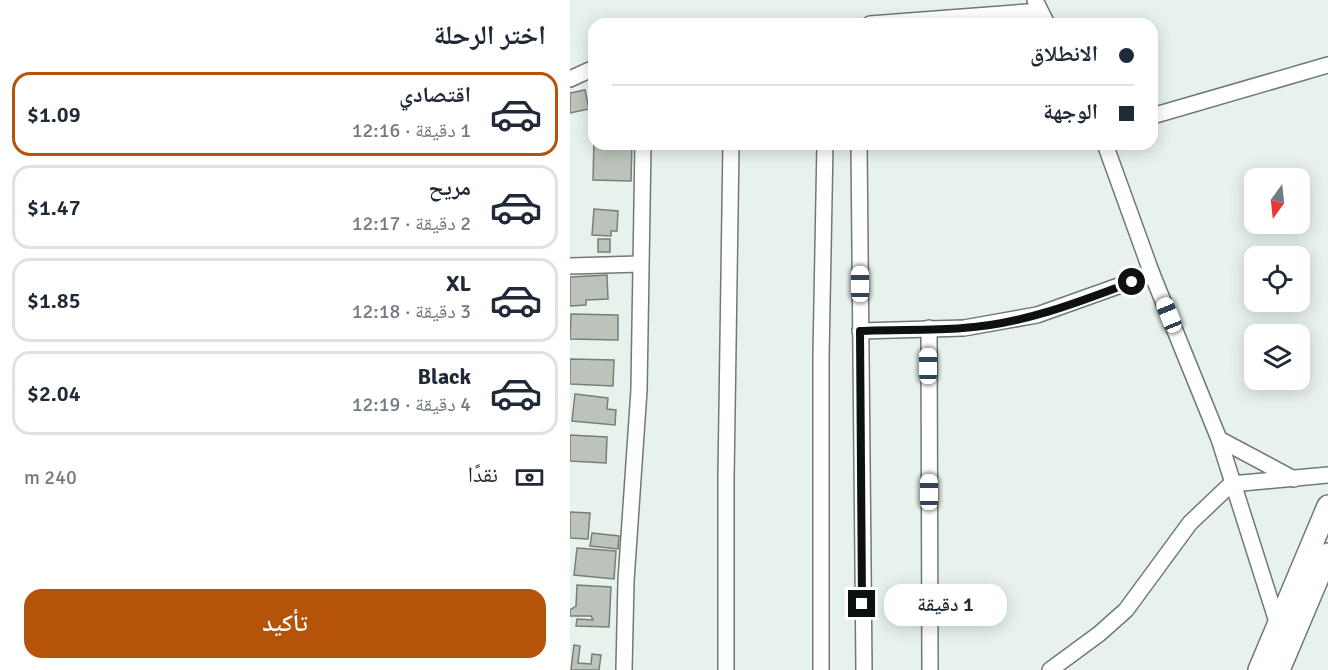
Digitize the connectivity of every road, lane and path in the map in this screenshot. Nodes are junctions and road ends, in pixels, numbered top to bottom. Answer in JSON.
{"nodes":[{"id":1,"x":1041,"y":12,"type":"edge"},
{"id":2,"x":956,"y":18,"type":"edge"},
{"id":3,"x":1328,"y":65,"type":"edge"},
{"id":4,"x":588,"y":71,"type":"edge"},
{"id":5,"x":570,"y":79,"type":"edge"},
{"id":6,"x":1158,"y":114,"type":"edge"},
{"id":7,"x":643,"y":150,"type":"edge"},
{"id":8,"x":731,"y":150,"type":"edge"},
{"id":9,"x":825,"y":150,"type":"edge"},
{"id":10,"x":859,"y":150,"type":"edge"},
{"id":11,"x":1107,"y":150,"type":"edge"},
{"id":12,"x":640,"y":264,"type":"junction"},
{"id":13,"x":570,"y":266,"type":"edge"},
{"id":14,"x":1152,"y":274,"type":"junction"},
{"id":15,"x":929,"y":328,"type":"junction"},
{"id":16,"x":860,"y":331,"type":"junction"},
{"id":17,"x":1219,"y":439,"type":"junction"},
{"id":18,"x":1328,"y":475,"type":"edge"},
{"id":19,"x":1294,"y":479,"type":"junction"},
{"id":20,"x":1231,"y":484,"type":"junction"},
{"id":21,"x":1328,"y":506,"type":"edge"},
{"id":22,"x":1327,"y":557,"type":"edge"},
{"id":23,"x":1286,"y":630,"type":"junction"},
{"id":24,"x":624,"y":670,"type":"edge"},
{"id":25,"x":726,"y":670,"type":"edge"},
{"id":26,"x":821,"y":670,"type":"edge"},
{"id":27,"x":864,"y":670,"type":"edge"},
{"id":28,"x":930,"y":670,"type":"edge"},
{"id":29,"x":1050,"y":670,"type":"edge"},
{"id":30,"x":1258,"y":670,"type":"edge"},
{"id":31,"x":1279,"y":670,"type":"edge"}],
"edges":[{"from":1,"to":2,"type":"street"},
{"from":3,"to":6,"type":"street"},
{"from":4,"to":5,"type":"street"},
{"from":7,"to":12,"type":"street"},
{"from":8,"to":25,"type":"street"},
{"from":9,"to":26,"type":"street"},
{"from":10,"to":16,"type":"street"},
{"from":11,"to":14,"type":"street"},
{"from":12,"to":13,"type":"street"},
{"from":12,"to":24,"type":"street"},
{"from":14,"to":15,"type":"street"},
{"from":14,"to":17,"type":"street"},
{"from":15,"to":16,"type":"street"},
{"from":15,"to":28,"type":"street"},
{"from":16,"to":27,"type":"street"},
{"from":17,"to":19,"type":"street"},
{"from":17,"to":20,"type":"street"},
{"from":18,"to":19,"type":"street"},
{"from":19,"to":20,"type":"street"},
{"from":20,"to":23,"type":"street"},
{"from":20,"to":29,"type":"street"},
{"from":21,"to":23,"type":"main road"},
{"from":22,"to":23,"type":"main road"},
{"from":23,"to":30,"type":"main road"},
{"from":23,"to":31,"type":"main road"}]}
